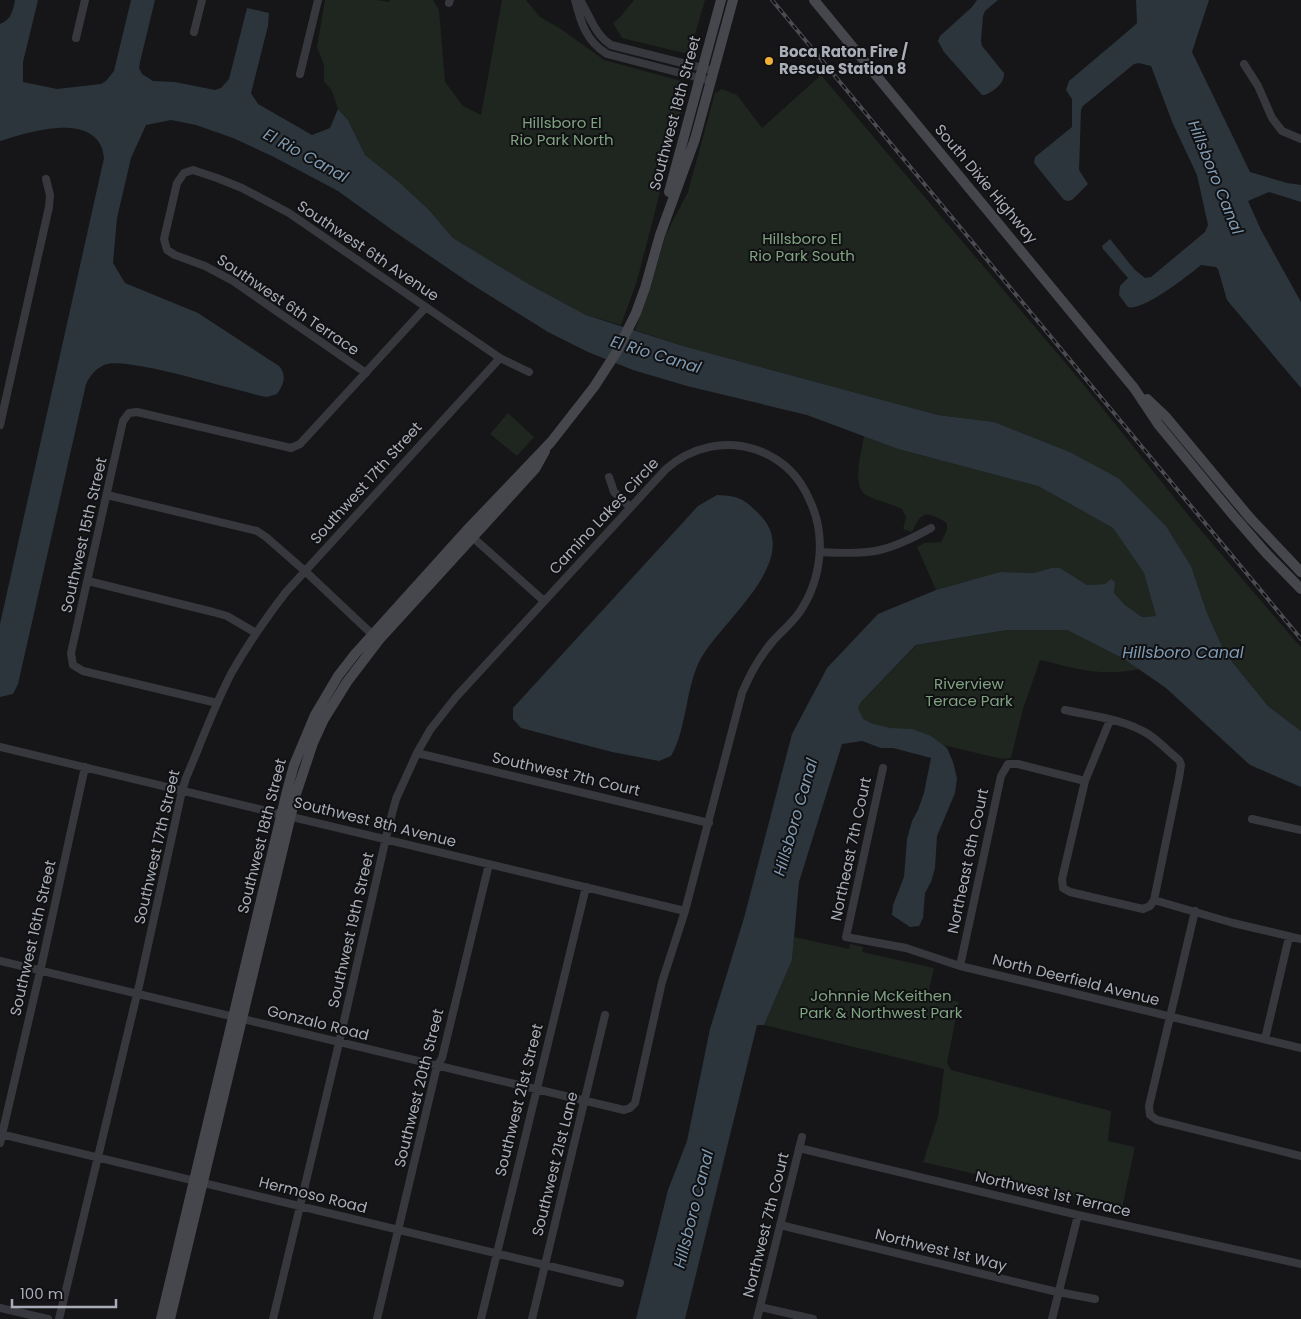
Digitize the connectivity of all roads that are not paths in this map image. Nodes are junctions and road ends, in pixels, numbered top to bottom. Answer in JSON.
{"nodes":[{"id":1,"x":85,"y":0,"type":"edge"},
{"id":2,"x":202,"y":0,"type":"edge"},
{"id":3,"x":318,"y":0,"type":"edge"},
{"id":4,"x":575,"y":0,"type":"edge"},
{"id":5,"x":580,"y":0,"type":"edge"},
{"id":6,"x":721,"y":0,"type":"edge"},
{"id":7,"x":733,"y":0,"type":"edge"},
{"id":8,"x":814,"y":0,"type":"edge"},
{"id":9,"x":587,"y":11,"type":"junction"},
{"id":10,"x":579,"y":16,"type":"junction"},
{"id":11,"x":194,"y":32,"type":"dead end"},
{"id":12,"x":597,"y":32,"type":"junction"},
{"id":13,"x":588,"y":37,"type":"junction"},
{"id":14,"x":76,"y":38,"type":"dead end"},
{"id":15,"x":1244,"y":64,"type":"dead end"},
{"id":16,"x":701,"y":73,"type":"junction"},
{"id":17,"x":300,"y":74,"type":"dead end"},
{"id":18,"x":712,"y":76,"type":"junction"},
{"id":19,"x":1301,"y":139,"type":"edge"},
{"id":20,"x":46,"y":179,"type":"dead end"},
{"id":21,"x":660,"y":235,"type":"junction"},
{"id":22,"x":167,"y":250,"type":"joint"},
{"id":23,"x":426,"y":307,"type":"junction"},
{"id":24,"x":500,"y":358,"type":"junction"},
{"id":25,"x":529,"y":372,"type":"dead end"},
{"id":26,"x":366,"y":373,"type":"junction"},
{"id":27,"x":1134,"y":388,"type":"junction"},
{"id":28,"x":0,"y":425,"type":"edge"},
{"id":29,"x":609,"y":477,"type":"dead end"},
{"id":30,"x":107,"y":495,"type":"junction"},
{"id":31,"x":630,"y":507,"type":"junction"},
{"id":32,"x":931,"y":528,"type":"dead end"},
{"id":33,"x":470,"y":534,"type":"junction"},
{"id":34,"x":820,"y":552,"type":"junction"},
{"id":35,"x":305,"y":571,"type":"junction"},
{"id":36,"x":1301,"y":572,"type":"edge"},
{"id":37,"x":88,"y":582,"type":"junction"},
{"id":38,"x":1301,"y":589,"type":"edge"},
{"id":39,"x":544,"y":601,"type":"junction"},
{"id":40,"x":256,"y":633,"type":"junction"},
{"id":41,"x":376,"y":637,"type":"junction"},
{"id":42,"x":217,"y":703,"type":"junction"},
{"id":43,"x":1065,"y":710,"type":"dead end"},
{"id":44,"x":1110,"y":720,"type":"junction"},
{"id":45,"x":0,"y":747,"type":"edge"},
{"id":46,"x":417,"y":753,"type":"junction"},
{"id":47,"x":85,"y":767,"type":"junction"},
{"id":48,"x":883,"y":768,"type":"dead end"},
{"id":49,"x":1085,"y":781,"type":"junction"},
{"id":50,"x":182,"y":791,"type":"junction"},
{"id":51,"x":286,"y":815,"type":"junction"},
{"id":52,"x":1252,"y":819,"type":"dead end"},
{"id":53,"x":709,"y":823,"type":"junction"},
{"id":54,"x":1301,"y":830,"type":"edge"},
{"id":55,"x":385,"y":839,"type":"junction"},
{"id":56,"x":489,"y":864,"type":"junction"},
{"id":57,"x":586,"y":887,"type":"junction"},
{"id":58,"x":1154,"y":900,"type":"junction"},
{"id":59,"x":685,"y":911,"type":"junction"},
{"id":60,"x":1195,"y":911,"type":"junction"},
{"id":61,"x":1289,"y":936,"type":"junction"},
{"id":62,"x":846,"y":937,"type":"joint"},
{"id":63,"x":1301,"y":940,"type":"edge"},
{"id":64,"x":0,"y":961,"type":"edge"},
{"id":65,"x":960,"y":966,"type":"junction"},
{"id":66,"x":40,"y":971,"type":"junction"},
{"id":67,"x":137,"y":994,"type":"junction"},
{"id":68,"x":605,"y":1015,"type":"dead end"},
{"id":69,"x":1169,"y":1016,"type":"junction"},
{"id":70,"x":237,"y":1018,"type":"junction"},
{"id":71,"x":1265,"y":1040,"type":"junction"},
{"id":72,"x":338,"y":1043,"type":"junction"},
{"id":73,"x":1301,"y":1048,"type":"edge"},
{"id":74,"x":437,"y":1066,"type":"junction"},
{"id":75,"x":536,"y":1089,"type":"junction"},
{"id":76,"x":585,"y":1101,"type":"junction"},
{"id":77,"x":630,"y":1108,"type":"joint"},
{"id":78,"x":1,"y":1137,"type":"edge"},
{"id":79,"x":802,"y":1137,"type":"dead end"},
{"id":80,"x":799,"y":1148,"type":"junction"},
{"id":81,"x":1301,"y":1156,"type":"edge"},
{"id":82,"x":97,"y":1158,"type":"junction"},
{"id":83,"x":198,"y":1181,"type":"junction"},
{"id":84,"x":300,"y":1206,"type":"junction"},
{"id":85,"x":1078,"y":1215,"type":"junction"},
{"id":86,"x":780,"y":1225,"type":"junction"},
{"id":87,"x":398,"y":1230,"type":"junction"},
{"id":88,"x":496,"y":1254,"type":"junction"},
{"id":89,"x":1301,"y":1264,"type":"edge"},
{"id":90,"x":545,"y":1265,"type":"junction"},
{"id":91,"x":620,"y":1283,"type":"dead end"},
{"id":92,"x":1058,"y":1292,"type":"junction"},
{"id":93,"x":1096,"y":1299,"type":"dead end"},
{"id":94,"x":760,"y":1307,"type":"junction"},
{"id":95,"x":0,"y":1308,"type":"edge"},
{"id":96,"x":48,"y":1319,"type":"edge"},
{"id":97,"x":59,"y":1319,"type":"edge"},
{"id":98,"x":161,"y":1319,"type":"edge"},
{"id":99,"x":170,"y":1319,"type":"edge"},
{"id":100,"x":273,"y":1319,"type":"edge"},
{"id":101,"x":376,"y":1319,"type":"edge"},
{"id":102,"x":480,"y":1319,"type":"edge"},
{"id":103,"x":532,"y":1319,"type":"edge"},
{"id":104,"x":757,"y":1319,"type":"edge"},
{"id":105,"x":813,"y":1319,"type":"edge"},
{"id":106,"x":1052,"y":1319,"type":"edge"}],
"edges":[{"from":1,"to":14,"type":"street"},
{"from":2,"to":11,"type":"street"},
{"from":3,"to":17,"type":"street"},
{"from":4,"to":10,"type":"street"},
{"from":5,"to":9,"type":"street"},
{"from":6,"to":16,"type":"main road","name":"Southwest 18th Street"},
{"from":7,"to":18,"type":"main road","name":"Southwest 18th Street"},
{"from":8,"to":27,"type":"main road","name":"South Dixie Highway"},
{"from":9,"to":10,"type":"street"},
{"from":9,"to":12,"type":"street"},
{"from":10,"to":13,"type":"street"},
{"from":12,"to":13,"type":"street"},
{"from":12,"to":16,"type":"street"},
{"from":13,"to":16,"type":"street"},
{"from":15,"to":19,"type":"street"},
{"from":16,"to":18,"type":"street"},
{"from":16,"to":21,"type":"main road","name":"Southwest 18th Street"},
{"from":18,"to":21,"type":"main road","name":"Southwest 18th Street"},
{"from":20,"to":28,"type":"street"},
{"from":21,"to":33,"type":"main road","name":"Southwest 18th Street"},
{"from":22,"to":23,"type":"street","name":"Southwest 6th Avenue"},
{"from":22,"to":26,"type":"street","name":"Southwest 6th Terrace"},
{"from":23,"to":24,"type":"street","name":"Southwest 6th Avenue"},
{"from":23,"to":26,"type":"street"},
{"from":24,"to":25,"type":"street","name":"Southwest 6th Avenue"},
{"from":24,"to":35,"type":"street","name":"Southwest 17th Street"},
{"from":26,"to":30,"type":"street","name":"Southwest 15th Street"},
{"from":27,"to":36,"type":"main road","name":"South Dixie Highway"},
{"from":27,"to":38,"type":"main road","name":"South Dixie Highway"},
{"from":29,"to":31,"type":"street"},
{"from":30,"to":35,"type":"street"},
{"from":30,"to":37,"type":"street","name":"Southwest 15th Street"},
{"from":31,"to":34,"type":"street","name":"Camino Lakes Circle"},
{"from":31,"to":39,"type":"street","name":"Camino Lakes Circle"},
{"from":32,"to":34,"type":"street"},
{"from":33,"to":39,"type":"street"},
{"from":33,"to":41,"type":"main road","name":"Southwest 18th Street"},
{"from":34,"to":53,"type":"street","name":"Camino Lakes Circle"},
{"from":35,"to":40,"type":"street","name":"Southwest 17th Street"},
{"from":35,"to":41,"type":"street"},
{"from":37,"to":40,"type":"street"},
{"from":37,"to":42,"type":"street","name":"Southwest 15th Street"},
{"from":39,"to":46,"type":"street","name":"Camino Lakes Circle"},
{"from":40,"to":42,"type":"street","name":"Southwest 17th Street"},
{"from":41,"to":51,"type":"main road","name":"Southwest 18th Street"},
{"from":42,"to":50,"type":"street","name":"Southwest 17th Street"},
{"from":43,"to":44,"type":"street"},
{"from":44,"to":49,"type":"street"},
{"from":44,"to":58,"type":"street"},
{"from":45,"to":47,"type":"street","name":"Southwest 8th Avenue"},
{"from":46,"to":53,"type":"street","name":"Southwest 7th Court"},
{"from":46,"to":55,"type":"street","name":"Camino Lakes Circle"},
{"from":47,"to":50,"type":"street","name":"Southwest 8th Avenue"},
{"from":47,"to":66,"type":"street","name":"Southwest 16th Street"},
{"from":48,"to":62,"type":"street","name":"Northeast 7th Court"},
{"from":49,"to":58,"type":"street"},
{"from":49,"to":65,"type":"street","name":"Northeast 6th Court"},
{"from":50,"to":51,"type":"street","name":"Southwest 8th Avenue"},
{"from":50,"to":67,"type":"street","name":"Southwest 17th Street"},
{"from":51,"to":55,"type":"street","name":"Southwest 8th Avenue"},
{"from":51,"to":70,"type":"main road","name":"Southwest 18th Street"},
{"from":52,"to":54,"type":"street"},
{"from":53,"to":59,"type":"street","name":"Camino Lakes Circle"},
{"from":55,"to":56,"type":"street","name":"Southwest 8th Avenue"},
{"from":55,"to":72,"type":"street","name":"Southwest 19th Street"},
{"from":56,"to":57,"type":"street","name":"Southwest 8th Avenue"},
{"from":56,"to":74,"type":"street","name":"Southwest 20th Street"},
{"from":57,"to":59,"type":"street","name":"Southwest 8th Avenue"},
{"from":57,"to":75,"type":"street","name":"Southwest 21st Street"},
{"from":58,"to":60,"type":"street"},
{"from":59,"to":77,"type":"street","name":"Camino Lakes Circle"},
{"from":60,"to":61,"type":"street"},
{"from":60,"to":69,"type":"street"},
{"from":61,"to":63,"type":"street"},
{"from":61,"to":71,"type":"street"},
{"from":62,"to":65,"type":"street","name":"North Deerfield Avenue"},
{"from":64,"to":66,"type":"street","name":"Gonzalo Road"},
{"from":65,"to":69,"type":"street","name":"North Deerfield Avenue"},
{"from":66,"to":67,"type":"street","name":"Gonzalo Road"},
{"from":66,"to":78,"type":"street","name":"Southwest 16th Street"},
{"from":67,"to":70,"type":"street","name":"Gonzalo Road"},
{"from":67,"to":82,"type":"street","name":"Southwest 17th Street"},
{"from":68,"to":76,"type":"street","name":"Southwest 21st Lane"},
{"from":69,"to":71,"type":"street","name":"North Deerfield Avenue"},
{"from":69,"to":81,"type":"street"},
{"from":70,"to":72,"type":"street","name":"Gonzalo Road"},
{"from":70,"to":83,"type":"main road","name":"Southwest 18th Street"},
{"from":71,"to":73,"type":"street","name":"North Deerfield Avenue"},
{"from":72,"to":74,"type":"street","name":"Gonzalo Road"},
{"from":72,"to":84,"type":"street","name":"Southwest 19th Street"},
{"from":74,"to":75,"type":"street","name":"Gonzalo Road"},
{"from":74,"to":87,"type":"street","name":"Southwest 20th Street"},
{"from":75,"to":76,"type":"street","name":"Gonzalo Road"},
{"from":75,"to":88,"type":"street","name":"Southwest 21st Street"},
{"from":76,"to":77,"type":"street","name":"Gonzalo Road"},
{"from":76,"to":90,"type":"street","name":"Southwest 21st Lane"},
{"from":78,"to":82,"type":"street","name":"Hermoso Road"},
{"from":79,"to":80,"type":"street","name":"Northwest 7th Court"},
{"from":80,"to":85,"type":"street","name":"Northwest 1st Terrace"},
{"from":80,"to":86,"type":"street","name":"Northwest 7th Court"},
{"from":82,"to":83,"type":"street","name":"Hermoso Road"},
{"from":82,"to":97,"type":"street","name":"Southwest 17th Street"},
{"from":83,"to":84,"type":"street","name":"Hermoso Road"},
{"from":83,"to":98,"type":"main road","name":"Southwest 18th Street"},
{"from":83,"to":99,"type":"main road","name":"Southwest 18th Street"},
{"from":84,"to":87,"type":"street","name":"Hermoso Road"},
{"from":84,"to":100,"type":"street","name":"Southwest 19th Street"},
{"from":85,"to":89,"type":"street","name":"Northwest 1st Terrace"},
{"from":85,"to":92,"type":"street"},
{"from":86,"to":92,"type":"street","name":"Northwest 1st Way"},
{"from":86,"to":94,"type":"street","name":"Northwest 7th Court"},
{"from":87,"to":88,"type":"street","name":"Hermoso Road"},
{"from":87,"to":101,"type":"street","name":"Southwest 20th Street"},
{"from":88,"to":90,"type":"street","name":"Hermoso Road"},
{"from":88,"to":102,"type":"street","name":"Southwest 21st Street"},
{"from":90,"to":91,"type":"street","name":"Hermoso Road"},
{"from":90,"to":103,"type":"street","name":"Southwest 21st Lane"},
{"from":92,"to":93,"type":"street","name":"Northwest 1st Way"},
{"from":92,"to":106,"type":"street"},
{"from":94,"to":104,"type":"street","name":"Northwest 7th Court"},
{"from":94,"to":105,"type":"street"},
{"from":95,"to":96,"type":"street"}]}
